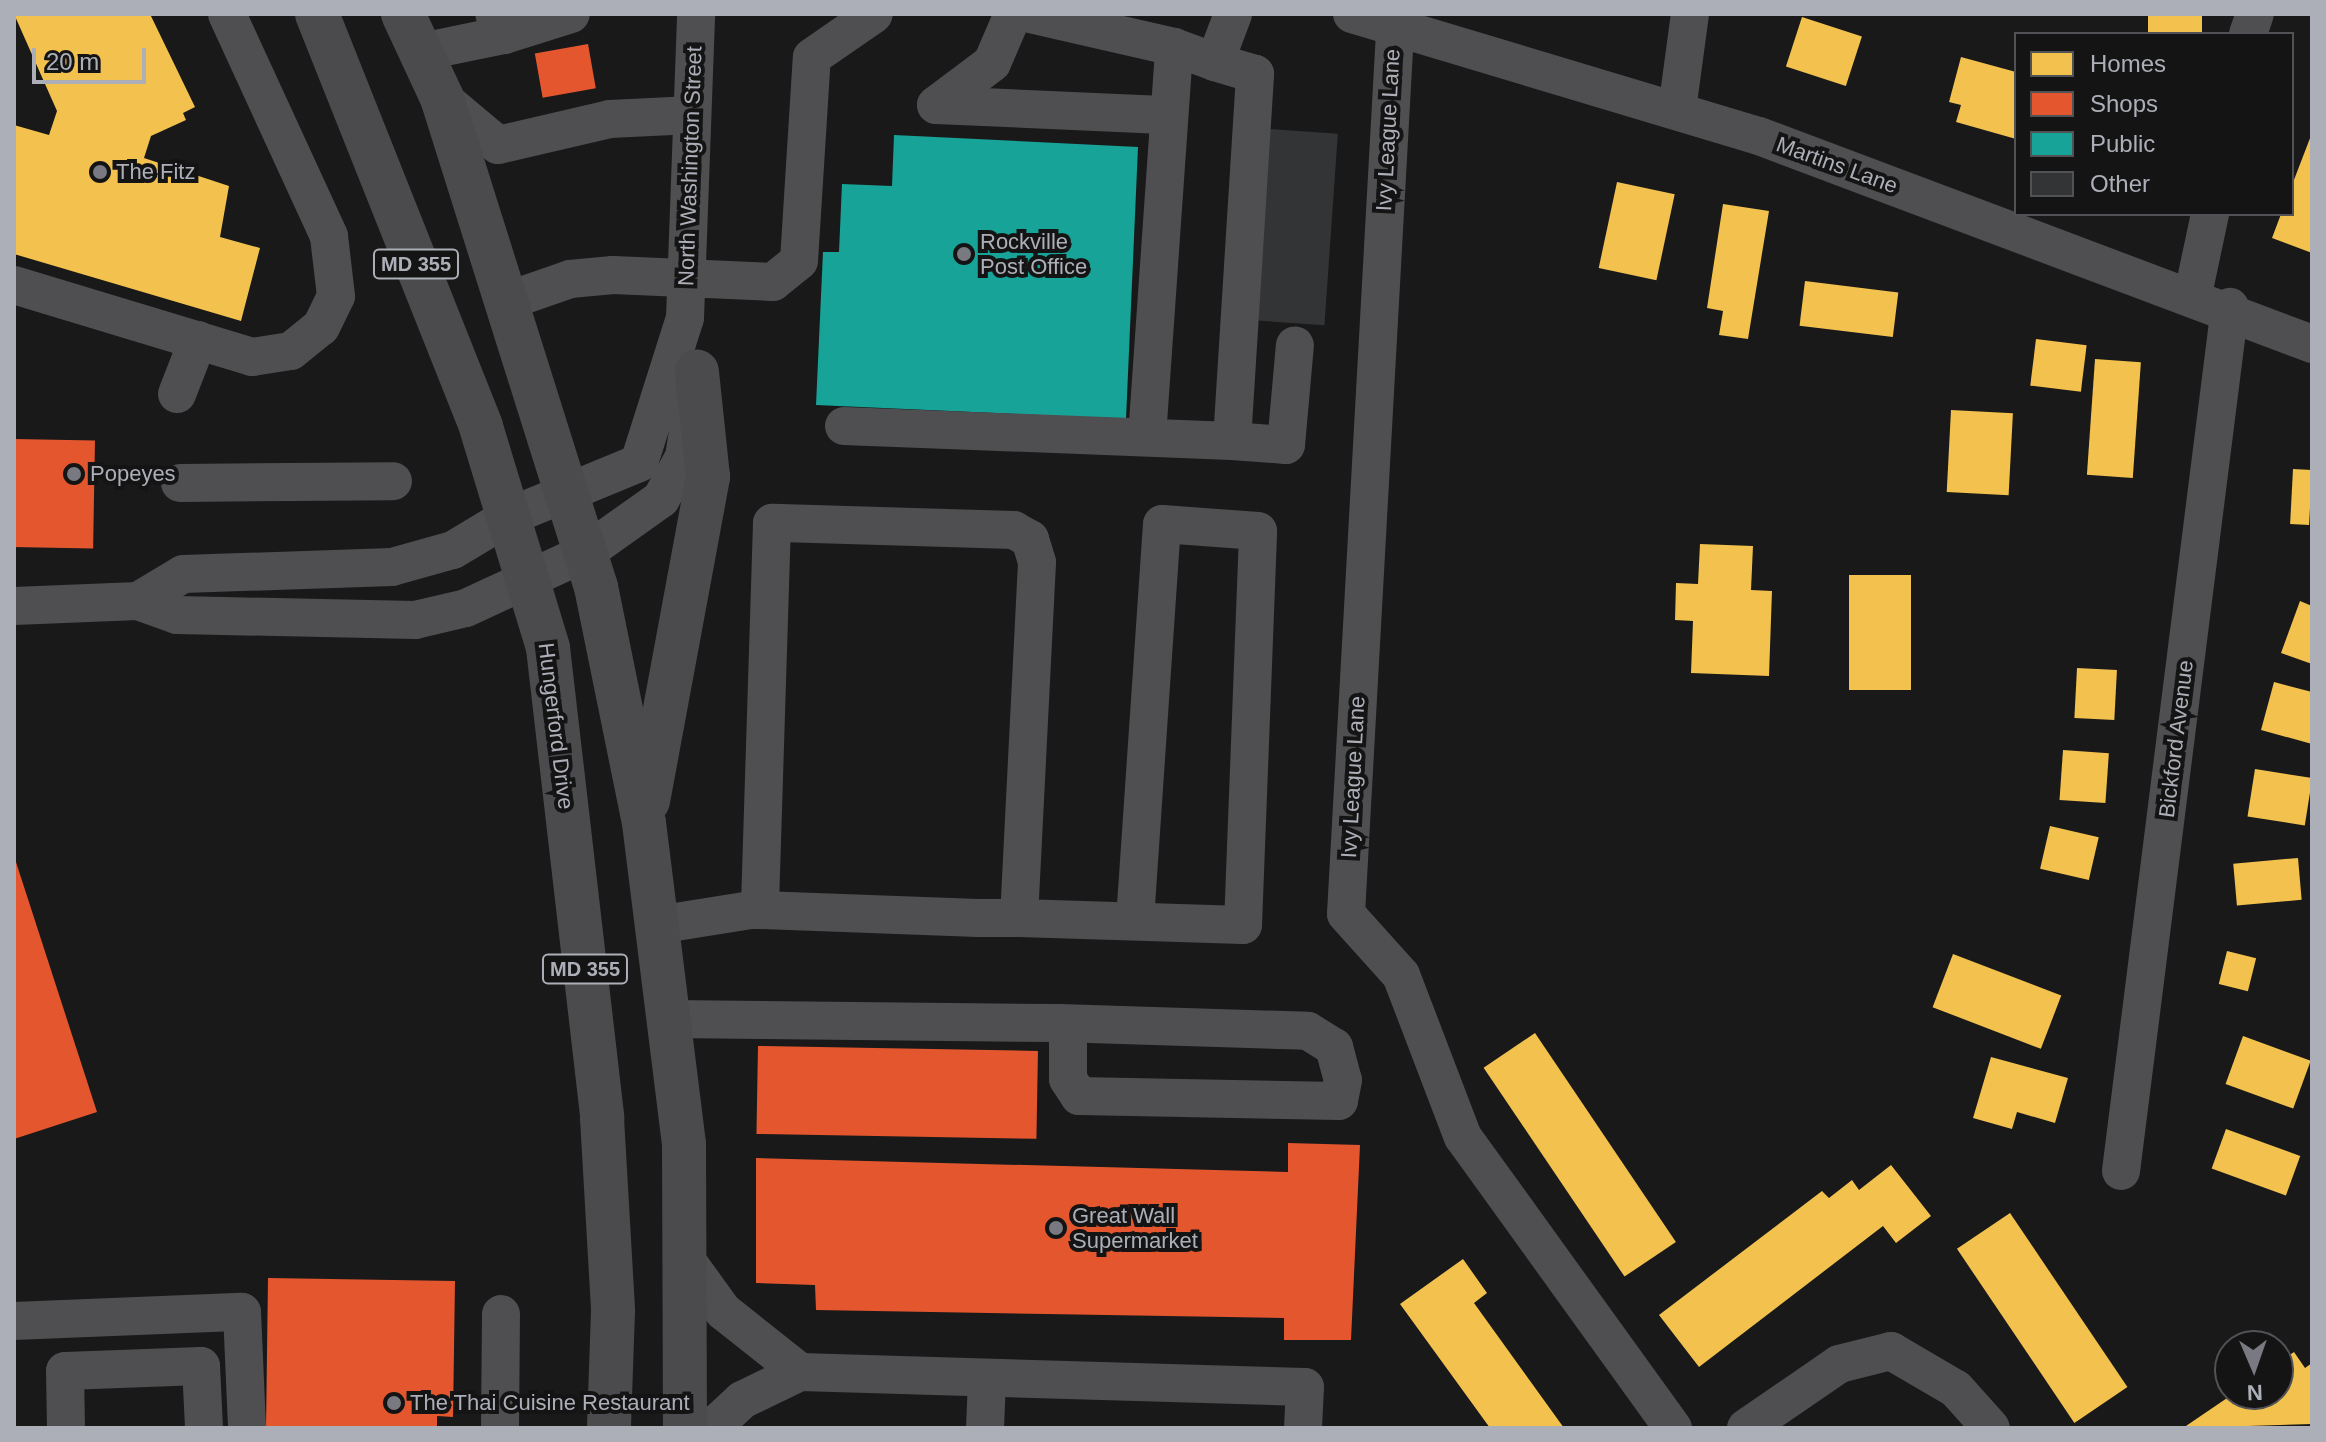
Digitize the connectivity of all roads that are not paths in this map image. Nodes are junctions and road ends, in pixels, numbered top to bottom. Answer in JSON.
{"nodes":[{"id":1,"x":227,"y":14,"type":"edge"},
{"id":2,"x":317,"y":14,"type":"edge"},
{"id":3,"x":571,"y":14,"type":"edge"},
{"id":4,"x":696,"y":14,"type":"edge"},
{"id":5,"x":874,"y":14,"type":"edge"},
{"id":6,"x":1013,"y":14,"type":"edge"},
{"id":7,"x":1030,"y":14,"type":"edge"},
{"id":8,"x":1233,"y":14,"type":"edge"},
{"id":9,"x":1352,"y":14,"type":"edge"},
{"id":10,"x":1690,"y":14,"type":"edge"},
{"id":11,"x":1394,"y":20,"type":"edge"},
{"id":12,"x":499,"y":24,"type":"edge"},
{"id":13,"x":412,"y":33,"type":"edge"},
{"id":14,"x":1174,"y":47,"type":"junction"},
{"id":15,"x":1215,"y":62,"type":"junction"},
{"id":16,"x":442,"y":98,"type":"junction"},
{"id":17,"x":1677,"y":110,"type":"junction"},
{"id":18,"x":692,"y":115,"type":"junction"},
{"id":19,"x":1169,"y":115,"type":"junction"},
{"id":20,"x":2210,"y":216,"type":"edge"},
{"id":21,"x":686,"y":277,"type":"junction"},
{"id":22,"x":14,"y":285,"type":"edge"},
{"id":23,"x":2193,"y":294,"type":"junction"},
{"id":24,"x":507,"y":301,"type":"junction"},
{"id":25,"x":2230,"y":307,"type":"junction"},
{"id":26,"x":685,"y":318,"type":"junction"},
{"id":27,"x":198,"y":340,"type":"junction"},
{"id":28,"x":2312,"y":344,"type":"edge"},
{"id":29,"x":1295,"y":345,"type":"dead end"},
{"id":30,"x":697,"y":372,"type":"junction"},
{"id":31,"x":177,"y":394,"type":"dead end"},
{"id":32,"x":844,"y":426,"type":"dead end"},
{"id":33,"x":1147,"y":437,"type":"junction"},
{"id":34,"x":1232,"y":441,"type":"junction"},
{"id":35,"x":393,"y":481,"type":"dead end"},
{"id":36,"x":180,"y":483,"type":"dead end"},
{"id":37,"x":567,"y":494,"type":"junction"},
{"id":38,"x":508,"y":517,"type":"junction"},
{"id":39,"x":585,"y":553,"type":"junction"},
{"id":40,"x":526,"y":575,"type":"junction"},
{"id":41,"x":138,"y":601,"type":"junction"},
{"id":42,"x":14,"y":606,"type":"edge"},
{"id":43,"x":644,"y":823,"type":"junction"},
{"id":44,"x":760,"y":910,"type":"junction"},
{"id":45,"x":1019,"y":918,"type":"junction"},
{"id":46,"x":1135,"y":920,"type":"junction"},
{"id":47,"x":657,"y":925,"type":"junction"},
{"id":48,"x":669,"y":1019,"type":"junction"},
{"id":49,"x":1068,"y":1024,"type":"junction"},
{"id":50,"x":2121,"y":1171,"type":"dead end"},
{"id":51,"x":687,"y":1261,"type":"junction"},
{"id":52,"x":501,"y":1314,"type":"dead end"},
{"id":53,"x":14,"y":1321,"type":"edge"},
{"id":54,"x":800,"y":1372,"type":"junction"},
{"id":55,"x":987,"y":1380,"type":"junction"},
{"id":56,"x":66,"y":1428,"type":"edge"},
{"id":57,"x":204,"y":1428,"type":"edge"},
{"id":58,"x":247,"y":1428,"type":"edge"},
{"id":59,"x":500,"y":1428,"type":"edge"},
{"id":60,"x":609,"y":1428,"type":"edge"},
{"id":61,"x":685,"y":1428,"type":"edge"},
{"id":62,"x":712,"y":1428,"type":"edge"},
{"id":63,"x":985,"y":1428,"type":"edge"},
{"id":64,"x":1303,"y":1428,"type":"edge"},
{"id":65,"x":1673,"y":1428,"type":"edge"},
{"id":66,"x":1746,"y":1428,"type":"edge"},
{"id":67,"x":1991,"y":1428,"type":"edge"}],
"edges":[{"from":1,"to":27,"type":"street"},
{"from":2,"to":38,"type":"main road","name":"Hungerford Drive","number":"MD 355"},
{"from":3,"to":12,"type":"street"},
{"from":4,"to":18,"type":"street","name":"North Washington Street"},
{"from":5,"to":21,"type":"street"},
{"from":6,"to":19,"type":"street"},
{"from":7,"to":14,"type":"street"},
{"from":8,"to":15,"type":"street"},
{"from":9,"to":11,"type":"street","name":"Martins Lane"},
{"from":10,"to":17,"type":"street"},
{"from":11,"to":17,"type":"street","name":"Martins Lane"},
{"from":11,"to":65,"type":"street","name":"Ivy League Lane"},
{"from":12,"to":13,"type":"street"},
{"from":13,"to":16,"type":"main road","number":"MD 355"},
{"from":14,"to":15,"type":"street"},
{"from":14,"to":19,"type":"street"},
{"from":15,"to":34,"type":"street"},
{"from":16,"to":18,"type":"street"},
{"from":16,"to":24,"type":"main road","number":"MD 355"},
{"from":17,"to":23,"type":"street","name":"Martins Lane"},
{"from":18,"to":21,"type":"street","name":"North Washington Street"},
{"from":19,"to":33,"type":"street"},
{"from":20,"to":23,"type":"street"},
{"from":21,"to":24,"type":"street"},
{"from":21,"to":26,"type":"street","name":"North Washington Street"},
{"from":22,"to":27,"type":"street"},
{"from":23,"to":25,"type":"street","name":"Martins Lane"},
{"from":24,"to":37,"type":"main road","number":"MD 355"},
{"from":25,"to":28,"type":"street","name":"Martins Lane"},
{"from":25,"to":50,"type":"street","name":"Bickford Avenue"},
{"from":26,"to":30,"type":"street","name":"North Washington Street"},
{"from":26,"to":37,"type":"street","name":"North Washington Street"},
{"from":27,"to":31,"type":"street"},
{"from":29,"to":34,"type":"street"},
{"from":30,"to":39,"type":"street","name":"North Washington Street"},
{"from":30,"to":43,"type":"main road"},
{"from":32,"to":33,"type":"street"},
{"from":33,"to":34,"type":"street"},
{"from":35,"to":36,"type":"street"},
{"from":37,"to":38,"type":"street","name":"North Washington Street"},
{"from":37,"to":39,"type":"main road","number":"MD 355"},
{"from":38,"to":40,"type":"main road","name":"Hungerford Drive","number":"MD 355"},
{"from":38,"to":41,"type":"street","name":"North Washington Street"},
{"from":39,"to":40,"type":"street","name":"North Washington Street"},
{"from":39,"to":43,"type":"main road","number":"MD 355"},
{"from":40,"to":41,"type":"street","name":"North Washington Street"},
{"from":40,"to":60,"type":"main road","name":"Hungerford Drive","number":"MD 355"},
{"from":41,"to":42,"type":"street"},
{"from":43,"to":47,"type":"main road","number":"MD 355"},
{"from":44,"to":45,"type":"street"},
{"from":44,"to":45,"type":"street"},
{"from":44,"to":47,"type":"street"},
{"from":45,"to":46,"type":"street"},
{"from":46,"to":46,"type":"street"},
{"from":47,"to":48,"type":"main road","number":"MD 355"},
{"from":48,"to":49,"type":"street"},
{"from":48,"to":51,"type":"main road","number":"MD 355"},
{"from":49,"to":49,"type":"street"},
{"from":51,"to":54,"type":"street"},
{"from":51,"to":61,"type":"main road","number":"MD 355"},
{"from":52,"to":59,"type":"street"},
{"from":53,"to":58,"type":"street"},
{"from":54,"to":55,"type":"street"},
{"from":54,"to":62,"type":"street"},
{"from":55,"to":63,"type":"street"},
{"from":55,"to":64,"type":"street"},
{"from":56,"to":57,"type":"street"},
{"from":66,"to":67,"type":"street"}]}
